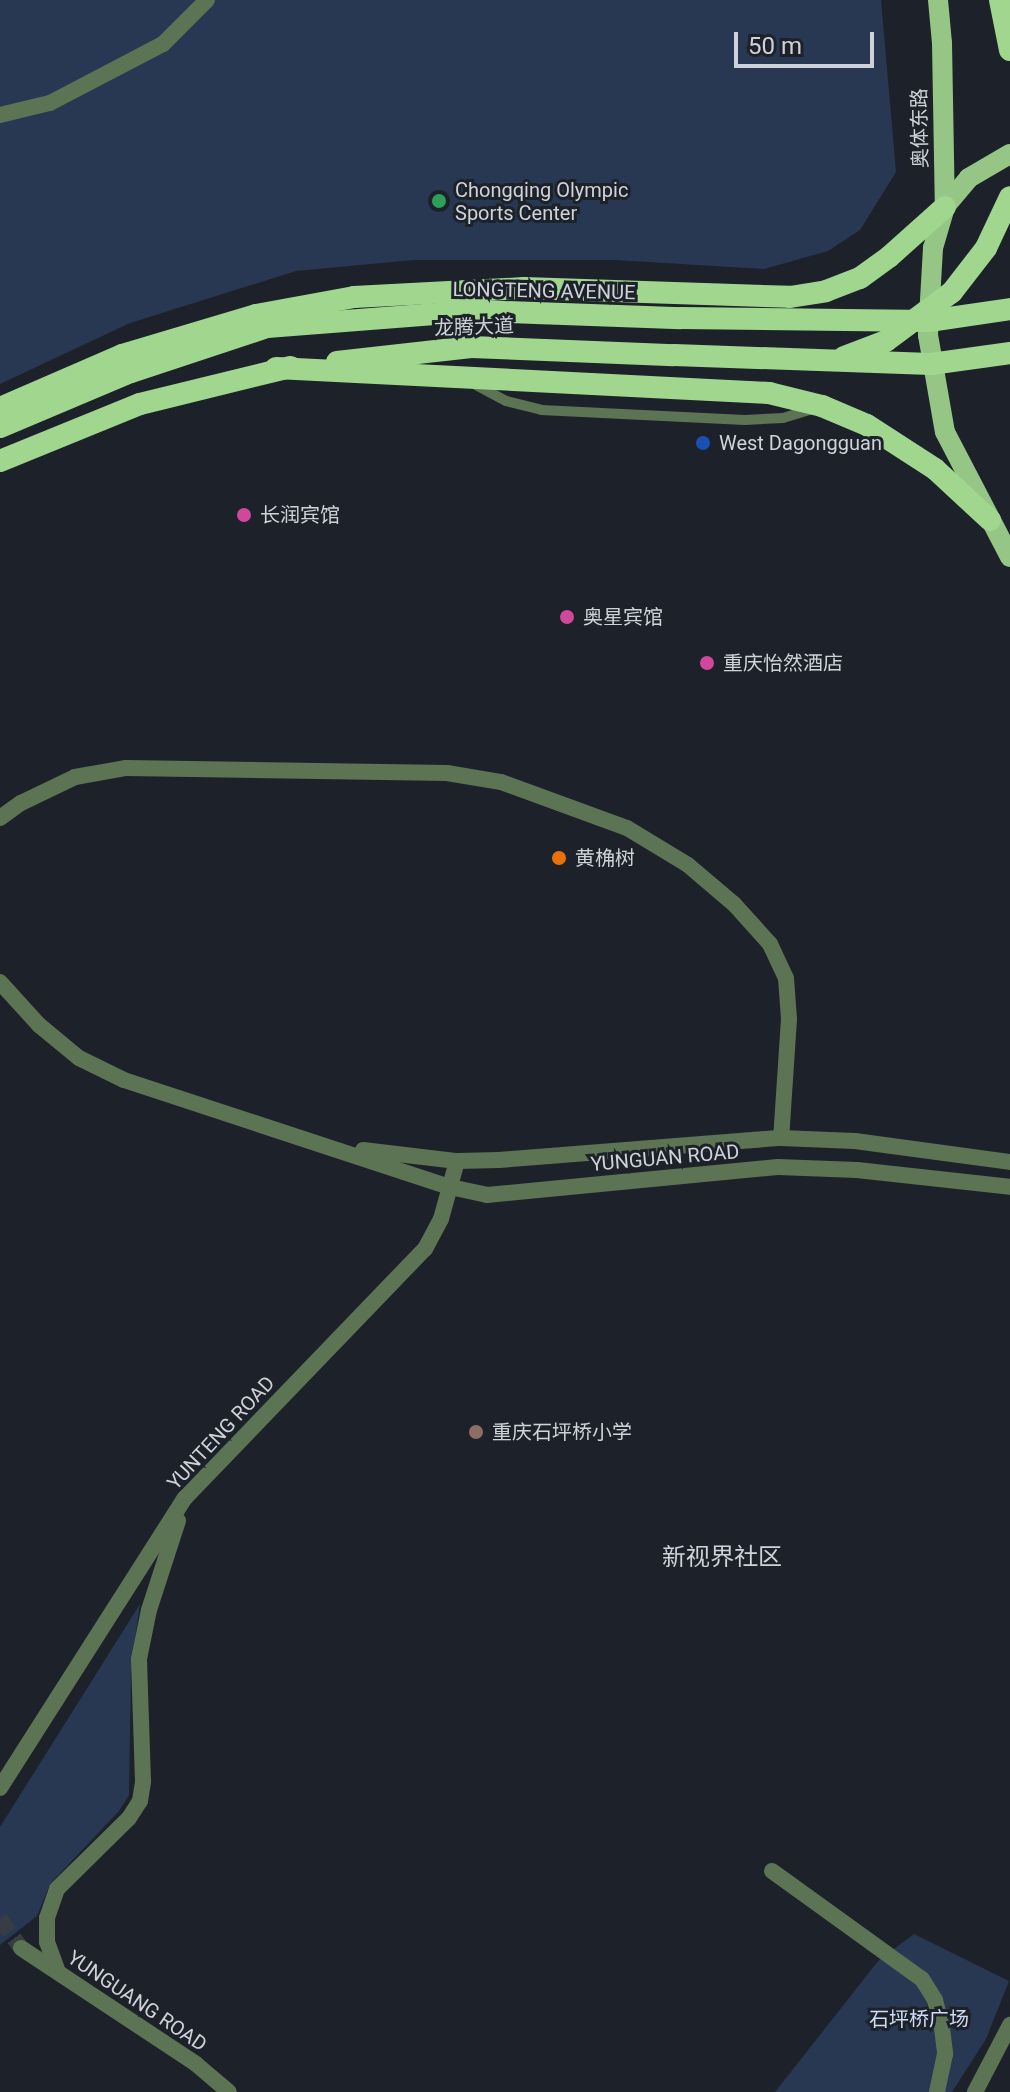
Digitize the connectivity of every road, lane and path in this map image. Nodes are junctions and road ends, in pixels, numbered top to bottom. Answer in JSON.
{"nodes":[{"id":1,"x":207,"y":0,"type":"edge"},
{"id":2,"x":938,"y":0,"type":"edge"},
{"id":3,"x":1000,"y":0,"type":"edge"},
{"id":4,"x":1010,"y":50,"type":"edge"},
{"id":5,"x":0,"y":115,"type":"edge"},
{"id":6,"x":1010,"y":154,"type":"edge"},
{"id":7,"x":1010,"y":197,"type":"edge"},
{"id":8,"x":945,"y":207,"type":"junction"},
{"id":9,"x":1010,"y":309,"type":"edge"},
{"id":10,"x":1010,"y":353,"type":"edge"},
{"id":11,"x":836,"y":361,"type":"junction"},
{"id":12,"x":276,"y":368,"type":"junction"},
{"id":13,"x":0,"y":408,"type":"edge"},
{"id":14,"x":11,"y":419,"type":"edge"},
{"id":15,"x":0,"y":427,"type":"edge"},
{"id":16,"x":0,"y":461,"type":"edge"},
{"id":17,"x":990,"y":520,"type":"junction"},
{"id":18,"x":1010,"y":535,"type":"edge"},
{"id":19,"x":1010,"y":557,"type":"edge"},
{"id":20,"x":0,"y":818,"type":"edge"},
{"id":21,"x":0,"y":982,"type":"edge"},
{"id":22,"x":781,"y":1138,"type":"junction"},
{"id":23,"x":330,"y":1146,"type":"junction"},
{"id":24,"x":457,"y":1161,"type":"junction"},
{"id":25,"x":1010,"y":1162,"type":"edge"},
{"id":26,"x":450,"y":1187,"type":"junction"},
{"id":27,"x":1010,"y":1187,"type":"edge"},
{"id":28,"x":185,"y":1498,"type":"junction"},
{"id":29,"x":0,"y":1788,"type":"edge"},
{"id":30,"x":772,"y":1871,"type":"dead end"},
{"id":31,"x":21,"y":1948,"type":"tunnel mouth"},
{"id":32,"x":58,"y":1972,"type":"junction"},
{"id":33,"x":1010,"y":2025,"type":"edge"},
{"id":34,"x":229,"y":2092,"type":"edge"},
{"id":35,"x":937,"y":2092,"type":"edge"},
{"id":36,"x":975,"y":2092,"type":"edge"}],
"edges":[{"from":1,"to":5,"type":"street"},
{"from":2,"to":8,"type":"main road","name":"奥体东路"},
{"from":3,"to":4,"type":"highway"},
{"from":6,"to":8,"type":"main road"},
{"from":7,"to":11,"type":"highway","bridge":true},
{"from":8,"to":13,"type":"highway"},
{"from":8,"to":17,"type":"main road"},
{"from":9,"to":14,"type":"highway","name":"LONGTENG AVENUE","bridge":true},
{"from":10,"to":11,"type":"highway","bridge":true},
{"from":11,"to":12,"type":"highway","name":"龙腾大道","bridge":true},
{"from":12,"to":16,"type":"highway"},
{"from":12,"to":17,"type":"highway"},
{"from":14,"to":15,"type":"highway","name":"LONGTENG AVENUE"},
{"from":17,"to":18,"type":"main road"},
{"from":17,"to":19,"type":"main road"},
{"from":20,"to":22,"type":"street"},
{"from":21,"to":23,"type":"street","name":"YUNGUAN ROAD"},
{"from":22,"to":24,"type":"street","name":"YUNGUAN ROAD"},
{"from":22,"to":25,"type":"street","name":"YUNGUAN ROAD"},
{"from":23,"to":24,"type":"street","name":"YUNGUAN ROAD"},
{"from":23,"to":26,"type":"street","name":"YUNGUAN ROAD"},
{"from":24,"to":26,"type":"street","name":"YUNTENG ROAD"},
{"from":26,"to":27,"type":"street","name":"YUNGUAN ROAD"},
{"from":26,"to":28,"type":"street","name":"YUNTENG ROAD"},
{"from":28,"to":29,"type":"street","name":"YUNTENG ROAD"},
{"from":28,"to":32,"type":"street"},
{"from":30,"to":35,"type":"street"},
{"from":31,"to":32,"type":"street","name":"YUNGUANG ROAD"},
{"from":32,"to":34,"type":"street","name":"YUNGUANG ROAD"},
{"from":33,"to":36,"type":"street"}]}
